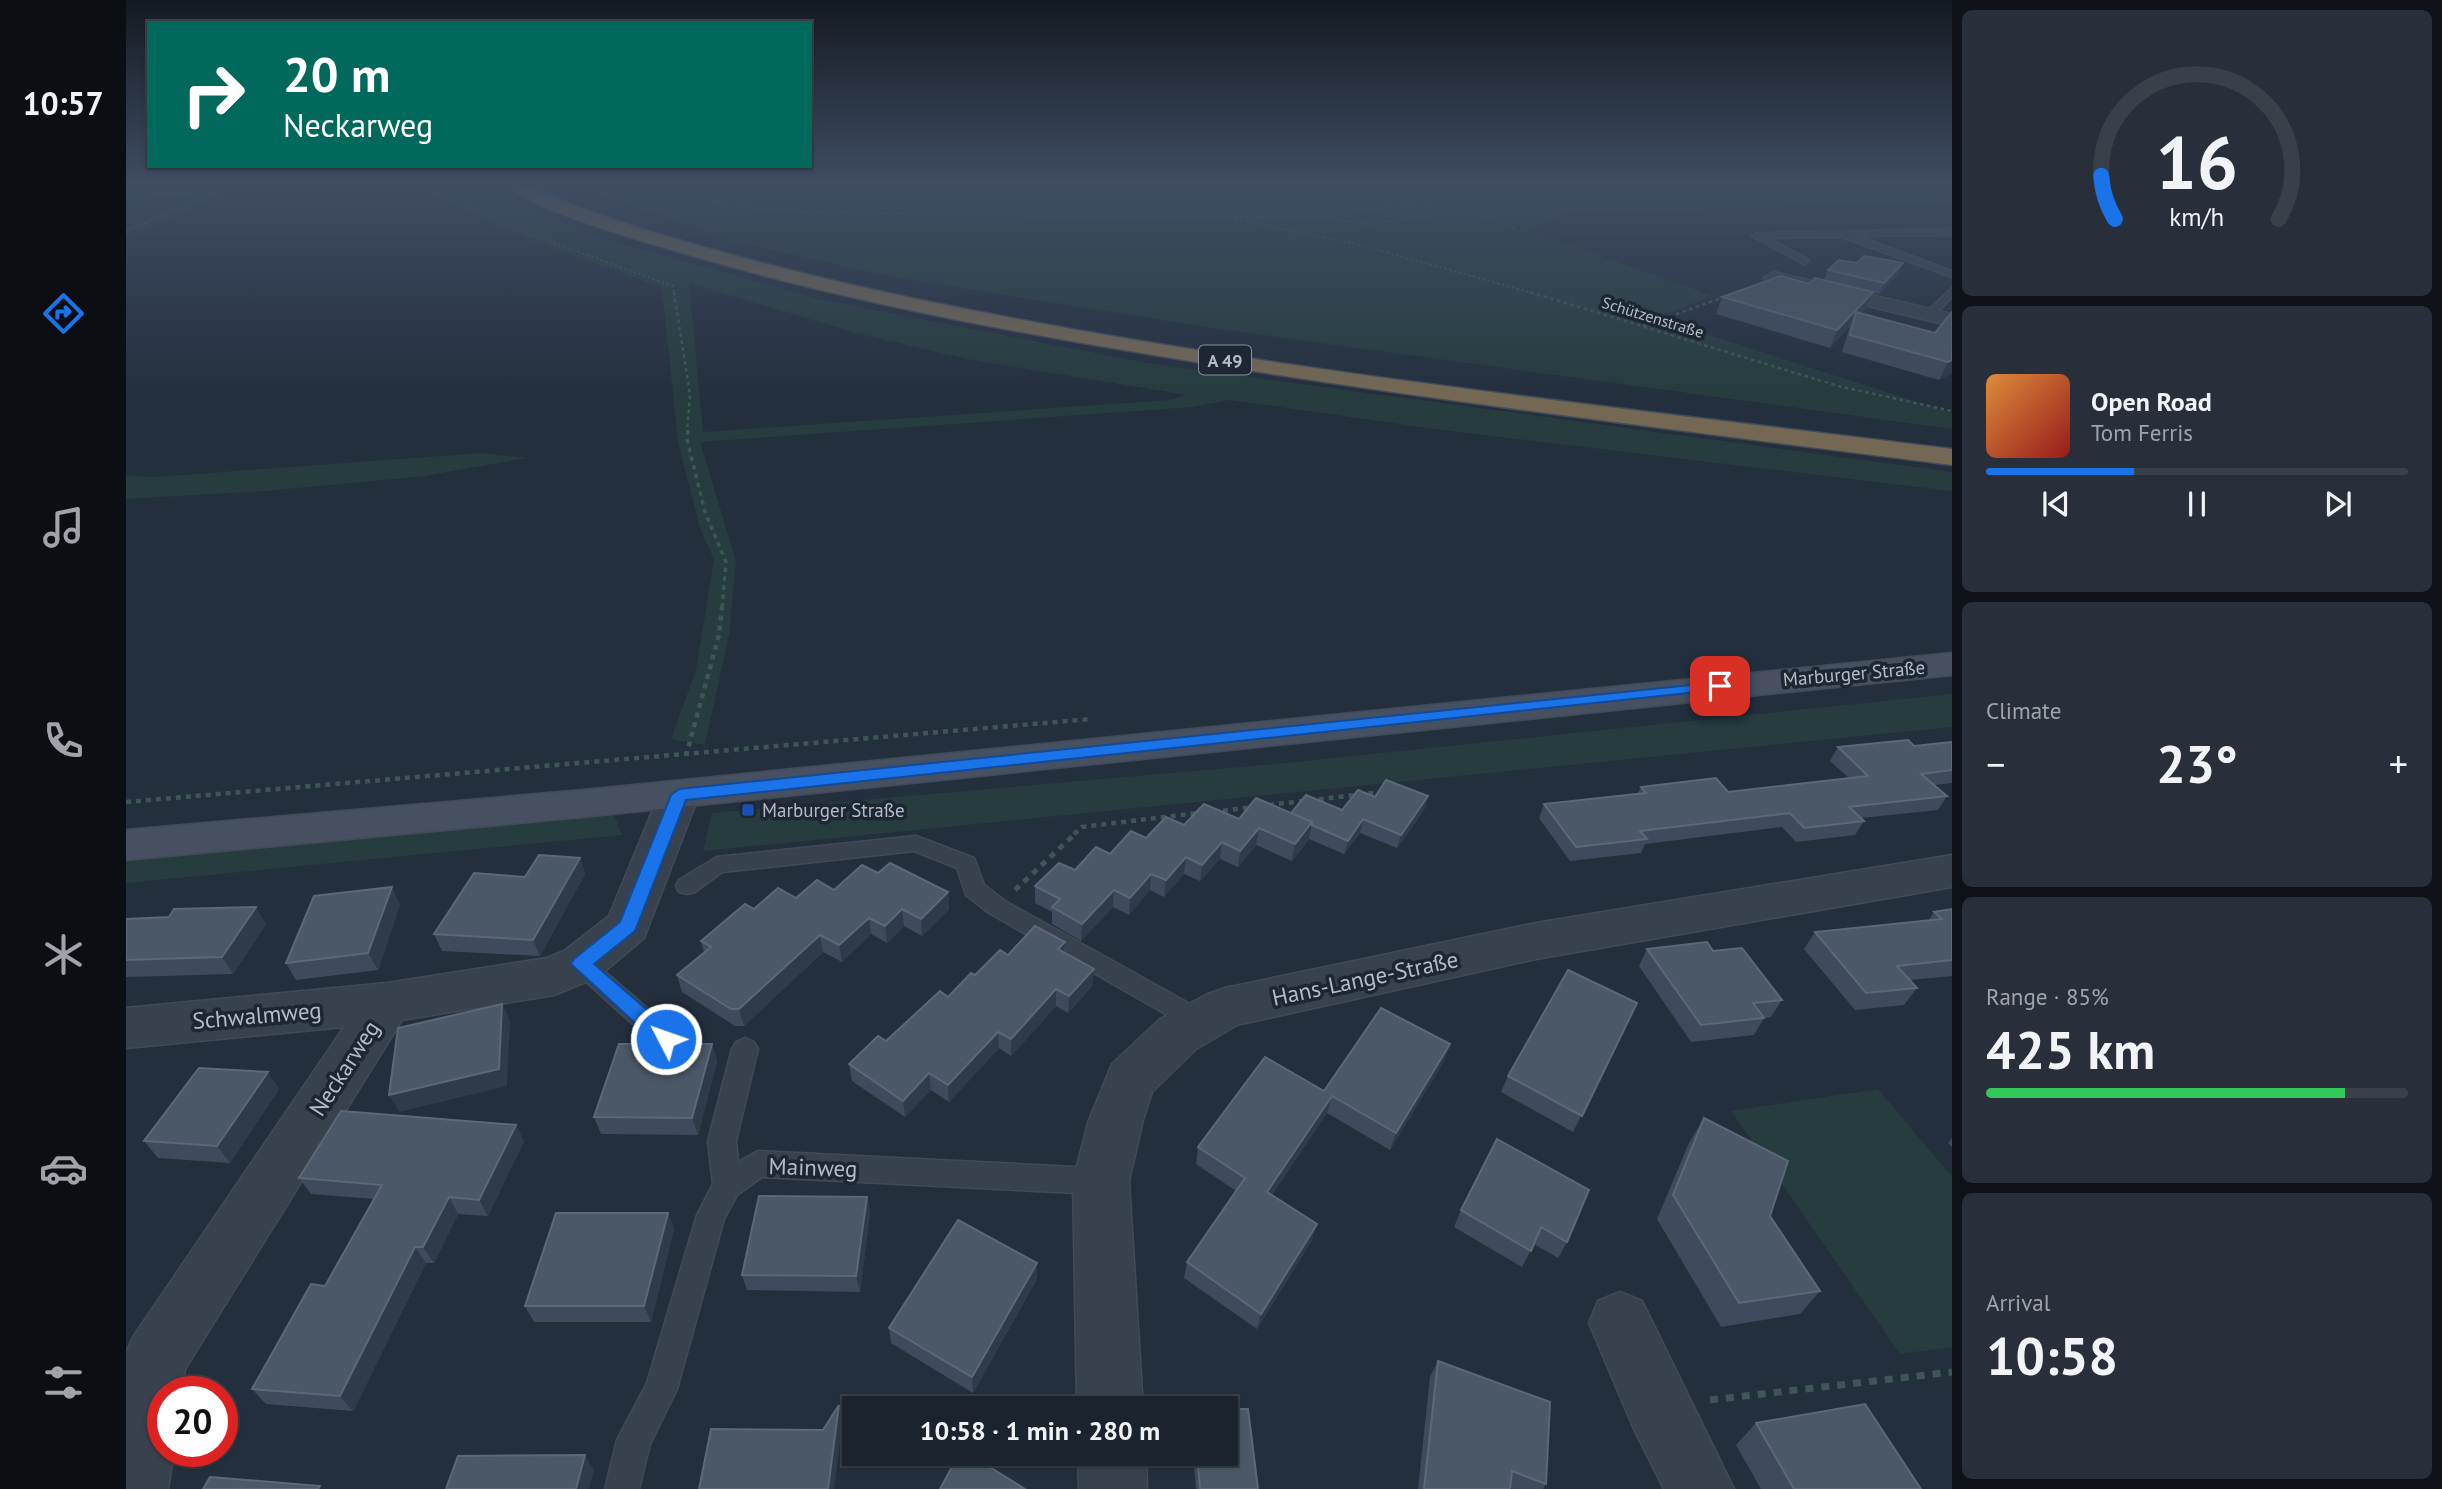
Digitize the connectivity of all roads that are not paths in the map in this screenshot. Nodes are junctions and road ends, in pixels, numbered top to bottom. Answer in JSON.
{"nodes":[{"id":1,"x":708,"y":254,"type":"edge"},
{"id":2,"x":746,"y":254,"type":"edge"},
{"id":3,"x":1791,"y":254,"type":"edge"},
{"id":4,"x":1899,"y":254,"type":"edge"},
{"id":5,"x":1804,"y":261,"type":"dead end"},
{"id":6,"x":1952,"y":274,"type":"edge"},
{"id":7,"x":1774,"y":278,"type":"edge"},
{"id":8,"x":1952,"y":291,"type":"edge"},
{"id":9,"x":1929,"y":315,"type":"junction"},
{"id":10,"x":1952,"y":320,"type":"edge"},
{"id":11,"x":1952,"y":442,"type":"edge"},
{"id":12,"x":1952,"y":457,"type":"edge"},
{"id":13,"x":1952,"y":664,"type":"edge"},
{"id":14,"x":683,"y":775,"type":"junction"},
{"id":15,"x":126,"y":845,"type":"edge"},
{"id":16,"x":1952,"y":871,"type":"edge"},
{"id":17,"x":687,"y":886,"type":"dead end"},
{"id":18,"x":581,"y":964,"type":"junction"},
{"id":19,"x":387,"y":1003,"type":"junction"},
{"id":20,"x":1200,"y":1021,"type":"junction"},
{"id":21,"x":126,"y":1028,"type":"edge"},
{"id":22,"x":666,"y":1039,"type":"dead end"},
{"id":23,"x":745,"y":1049,"type":"dead end"},
{"id":24,"x":1101,"y":1181,"type":"junction"},
{"id":25,"x":727,"y":1186,"type":"junction"},
{"id":26,"x":1620,"y":1323,"type":"dead end"},
{"id":27,"x":1109,"y":1396,"type":"edge"},
{"id":28,"x":1112,"y":1466,"type":"edge"},
{"id":29,"x":134,"y":1489,"type":"edge"},
{"id":30,"x":622,"y":1489,"type":"edge"},
{"id":31,"x":1113,"y":1489,"type":"edge"},
{"id":32,"x":1700,"y":1489,"type":"edge"}],
"edges":[{"from":1,"to":12,"type":"highway","number":"A 49"},
{"from":2,"to":11,"type":"highway","number":"A 49"},
{"from":3,"to":5,"type":"lane"},
{"from":4,"to":6,"type":"lane"},
{"from":7,"to":9,"type":"street"},
{"from":8,"to":9,"type":"lane"},
{"from":9,"to":10,"type":"street"},
{"from":13,"to":14,"type":"street","name":"Marburger Straße"},
{"from":14,"to":15,"type":"street","name":"Marburger Straße"},
{"from":14,"to":18,"type":"street","name":"Neckarweg"},
{"from":16,"to":20,"type":"street","name":"Hans-Lange-Straße"},
{"from":17,"to":20,"type":"lane"},
{"from":18,"to":19,"type":"street","name":"Neckarweg"},
{"from":18,"to":22,"type":"lane"},
{"from":19,"to":21,"type":"street","name":"Schwalmweg"},
{"from":19,"to":29,"type":"street","name":"Neckarweg"},
{"from":20,"to":24,"type":"street","name":"Hans-Lange-Straße"},
{"from":23,"to":25,"type":"lane"},
{"from":24,"to":25,"type":"lane","name":"Mainweg"},
{"from":24,"to":27,"type":"street","name":"Hans-Lange-Straße"},
{"from":25,"to":30,"type":"lane","name":"Mainweg"},
{"from":26,"to":32,"type":"street"},
{"from":28,"to":31,"type":"street"}]}
